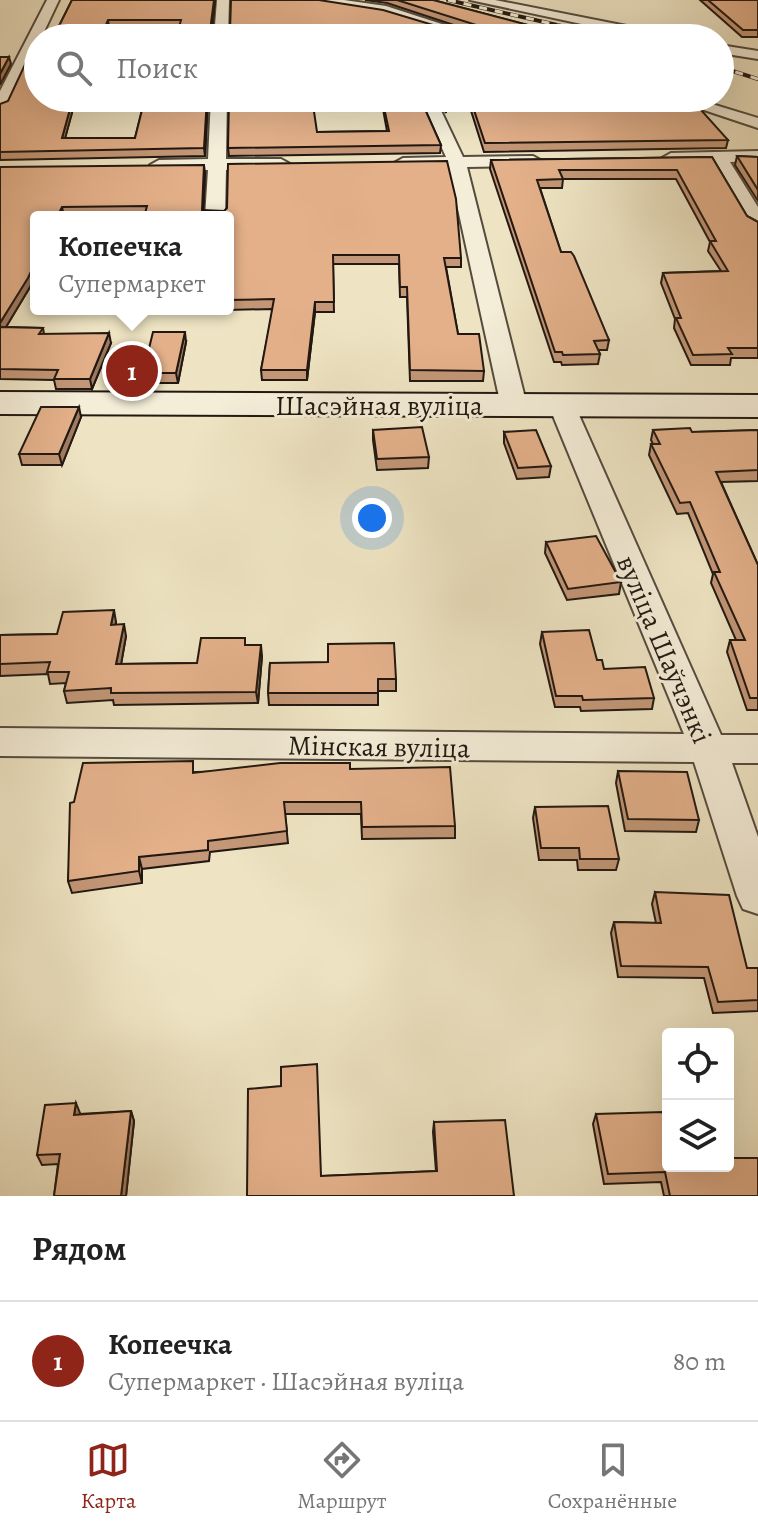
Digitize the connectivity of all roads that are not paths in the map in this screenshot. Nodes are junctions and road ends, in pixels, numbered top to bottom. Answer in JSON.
{"nodes":[{"id":1,"x":53,"y":0,"type":"edge"},
{"id":2,"x":223,"y":0,"type":"edge"},
{"id":3,"x":320,"y":0,"type":"edge"},
{"id":4,"x":476,"y":0,"type":"edge"},
{"id":5,"x":386,"y":10,"type":"junction"},
{"id":6,"x":41,"y":24,"type":"edge"},
{"id":7,"x":222,"y":24,"type":"edge"},
{"id":8,"x":393,"y":24,"type":"edge"},
{"id":9,"x":432,"y":24,"type":"edge"},
{"id":10,"x":597,"y":24,"type":"edge"},
{"id":11,"x":734,"y":51,"type":"edge"},
{"id":12,"x":758,"y":55,"type":"edge"},
{"id":13,"x":24,"y":58,"type":"edge"},
{"id":14,"x":0,"y":106,"type":"edge"},
{"id":15,"x":218,"y":112,"type":"edge"},
{"id":16,"x":434,"y":112,"type":"edge"},
{"id":17,"x":722,"y":112,"type":"edge"},
{"id":18,"x":758,"y":123,"type":"edge"},
{"id":19,"x":758,"y":156,"type":"edge"},
{"id":20,"x":718,"y":157,"type":"junction"},
{"id":21,"x":656,"y":158,"type":"edge"},
{"id":22,"x":549,"y":160,"type":"edge"},
{"id":23,"x":457,"y":162,"type":"junction"},
{"id":24,"x":382,"y":163,"type":"edge"},
{"id":25,"x":215,"y":164,"type":"junction"},
{"id":26,"x":306,"y":164,"type":"edge"},
{"id":27,"x":139,"y":166,"type":"edge"},
{"id":28,"x":215,"y":211,"type":"edge"},
{"id":29,"x":758,"y":223,"type":"edge"},
{"id":30,"x":0,"y":403,"type":"edge"},
{"id":31,"x":514,"y":406,"type":"junction"},
{"id":32,"x":562,"y":406,"type":"junction"},
{"id":33,"x":758,"y":406,"type":"edge"},
{"id":34,"x":0,"y":742,"type":"edge"},
{"id":35,"x":708,"y":748,"type":"junction"},
{"id":36,"x":758,"y":749,"type":"edge"},
{"id":37,"x":758,"y":896,"type":"edge"}],
"edges":[{"from":1,"to":6,"type":"street"},
{"from":2,"to":7,"type":"street"},
{"from":3,"to":5,"type":"street"},
{"from":4,"to":10,"type":"street"},
{"from":5,"to":8,"type":"street"},
{"from":5,"to":9,"type":"street"},
{"from":11,"to":12,"type":"street"},
{"from":13,"to":14,"type":"street"},
{"from":15,"to":25,"type":"street"},
{"from":16,"to":23,"type":"street"},
{"from":17,"to":18,"type":"street"},
{"from":19,"to":20,"type":"street"},
{"from":20,"to":21,"type":"street"},
{"from":20,"to":29,"type":"street"},
{"from":22,"to":23,"type":"street"},
{"from":23,"to":24,"type":"street"},
{"from":23,"to":31,"type":"street"},
{"from":25,"to":26,"type":"street"},
{"from":25,"to":27,"type":"street"},
{"from":25,"to":28,"type":"street"},
{"from":30,"to":31,"type":"main road","name":"Шасэйная вуліца"},
{"from":31,"to":32,"type":"main road","name":"Шасэйная вуліца"},
{"from":32,"to":33,"type":"main road","name":"Шасэйная вуліца"},
{"from":32,"to":35,"type":"street","name":"вуліца Шаўчэнкі"},
{"from":34,"to":35,"type":"street","name":"Мінская вуліца"},
{"from":35,"to":36,"type":"street","name":"Мінская вуліца"},
{"from":35,"to":37,"type":"street","name":"вуліца Шаўчэнкі"}]}
